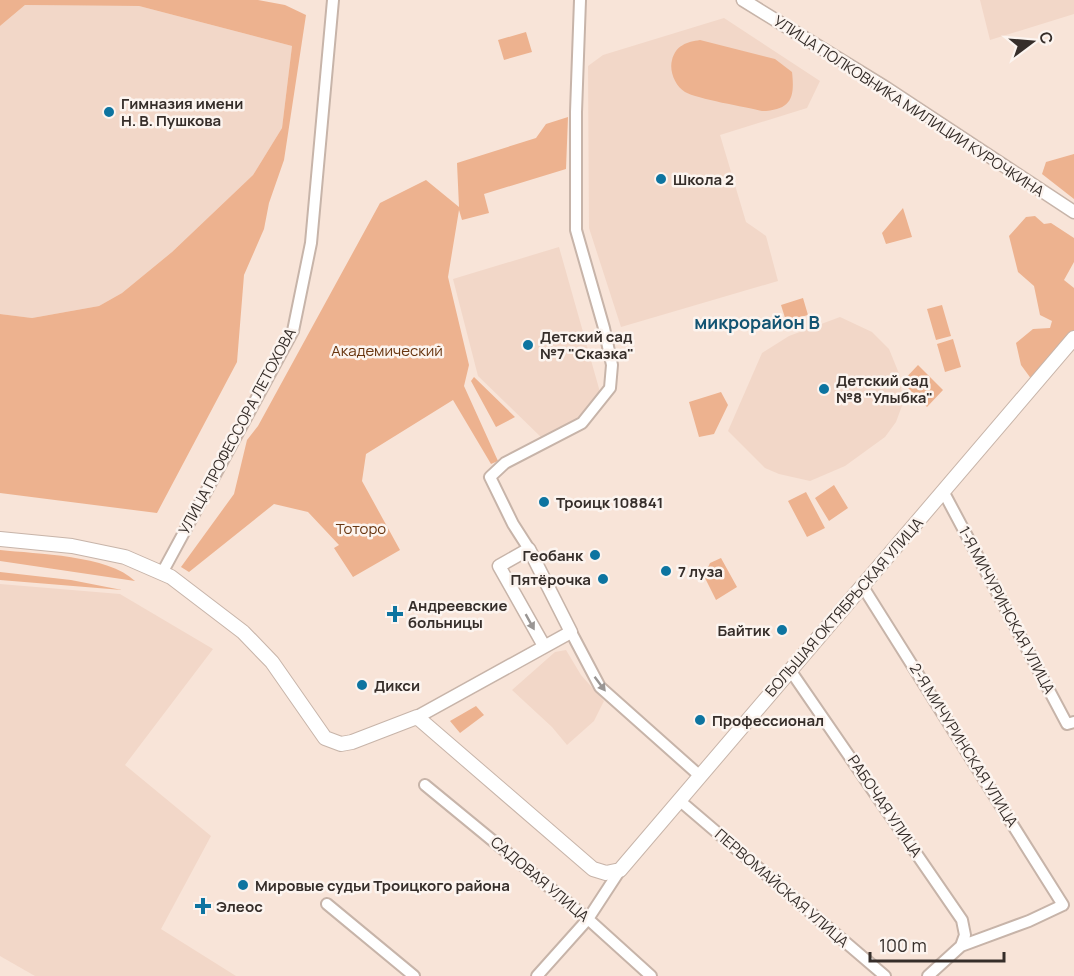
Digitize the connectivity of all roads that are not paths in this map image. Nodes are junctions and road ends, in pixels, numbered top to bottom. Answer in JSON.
{"nodes":[{"id":1,"x":333,"y":0,"type":"edge"},
{"id":2,"x":580,"y":0,"type":"edge"},
{"id":3,"x":743,"y":0,"type":"edge"},
{"id":4,"x":1073,"y":211,"type":"edge"},
{"id":5,"x":1074,"y":339,"type":"edge"},
{"id":6,"x":943,"y":491,"type":"junction"},
{"id":7,"x":0,"y":538,"type":"edge"},
{"id":8,"x":529,"y":549,"type":"junction"},
{"id":9,"x":162,"y":573,"type":"junction"},
{"id":10,"x":863,"y":587,"type":"junction"},
{"id":11,"x":571,"y":632,"type":"junction"},
{"id":12,"x":544,"y":646,"type":"junction"},
{"id":13,"x":790,"y":670,"type":"junction"},
{"id":14,"x":417,"y":717,"type":"junction"},
{"id":15,"x":1074,"y":722,"type":"edge"},
{"id":16,"x":700,"y":776,"type":"junction"},
{"id":17,"x":425,"y":785,"type":"dead end"},
{"id":18,"x":679,"y":800,"type":"junction"},
{"id":19,"x":620,"y":870,"type":"junction"},
{"id":20,"x":327,"y":904,"type":"dead end"},
{"id":21,"x":588,"y":919,"type":"junction"},
{"id":22,"x":961,"y":946,"type":"junction"},
{"id":23,"x":414,"y":976,"type":"edge"},
{"id":24,"x":537,"y":976,"type":"edge"},
{"id":25,"x":651,"y":976,"type":"edge"},
{"id":26,"x":885,"y":976,"type":"edge"},
{"id":27,"x":928,"y":976,"type":"edge"}],
"edges":[{"from":1,"to":9,"type":"street","name":"УЛИЦА ПРОФЕССОРА ЛЕТОХОВА"},
{"from":2,"to":8,"type":"street"},
{"from":3,"to":4,"type":"street","name":"УЛИЦА ПОЛКОВНИКА МИЛИЦИИ КУРОЧКИНА"},
{"from":5,"to":6,"type":"main road","name":"БОЛЬШАЯ ОКТЯБРЬСКАЯ УЛИЦА"},
{"from":6,"to":10,"type":"main road","name":"БОЛЬШАЯ ОКТЯБРЬСКАЯ УЛИЦА"},
{"from":6,"to":15,"type":"street","name":"1-Я МИЧУРИНСКАЯ УЛИЦА"},
{"from":7,"to":9,"type":"main road"},
{"from":8,"to":11,"type":"street"},
{"from":8,"to":12,"type":"street","one_way":true},
{"from":9,"to":14,"type":"main road"},
{"from":10,"to":13,"type":"main road","name":"БОЛЬШАЯ ОКТЯБРЬСКАЯ УЛИЦА"},
{"from":10,"to":22,"type":"street","name":"2-Я МИЧУРИНСКАЯ УЛИЦА"},
{"from":11,"to":12,"type":"street"},
{"from":11,"to":16,"type":"street","one_way":true},
{"from":12,"to":14,"type":"street"},
{"from":13,"to":16,"type":"main road","name":"БОЛЬШАЯ ОКТЯБРЬСКАЯ УЛИЦА"},
{"from":13,"to":22,"type":"street","name":"РАБОЧАЯ УЛИЦА"},
{"from":14,"to":19,"type":"main road"},
{"from":16,"to":18,"type":"main road","name":"БОЛЬШАЯ ОКТЯБРЬСКАЯ УЛИЦА"},
{"from":17,"to":21,"type":"street","name":"САДОВАЯ УЛИЦА"},
{"from":18,"to":19,"type":"main road","name":"БОЛЬШАЯ ОКТЯБРЬСКАЯ УЛИЦА"},
{"from":18,"to":26,"type":"street","name":"ПЕРВОМАЙСКАЯ УЛИЦА"},
{"from":19,"to":21,"type":"street"},
{"from":20,"to":23,"type":"street"},
{"from":21,"to":24,"type":"street"},
{"from":21,"to":25,"type":"street","name":"САДОВАЯ УЛИЦА"},
{"from":22,"to":27,"type":"street"}]}
